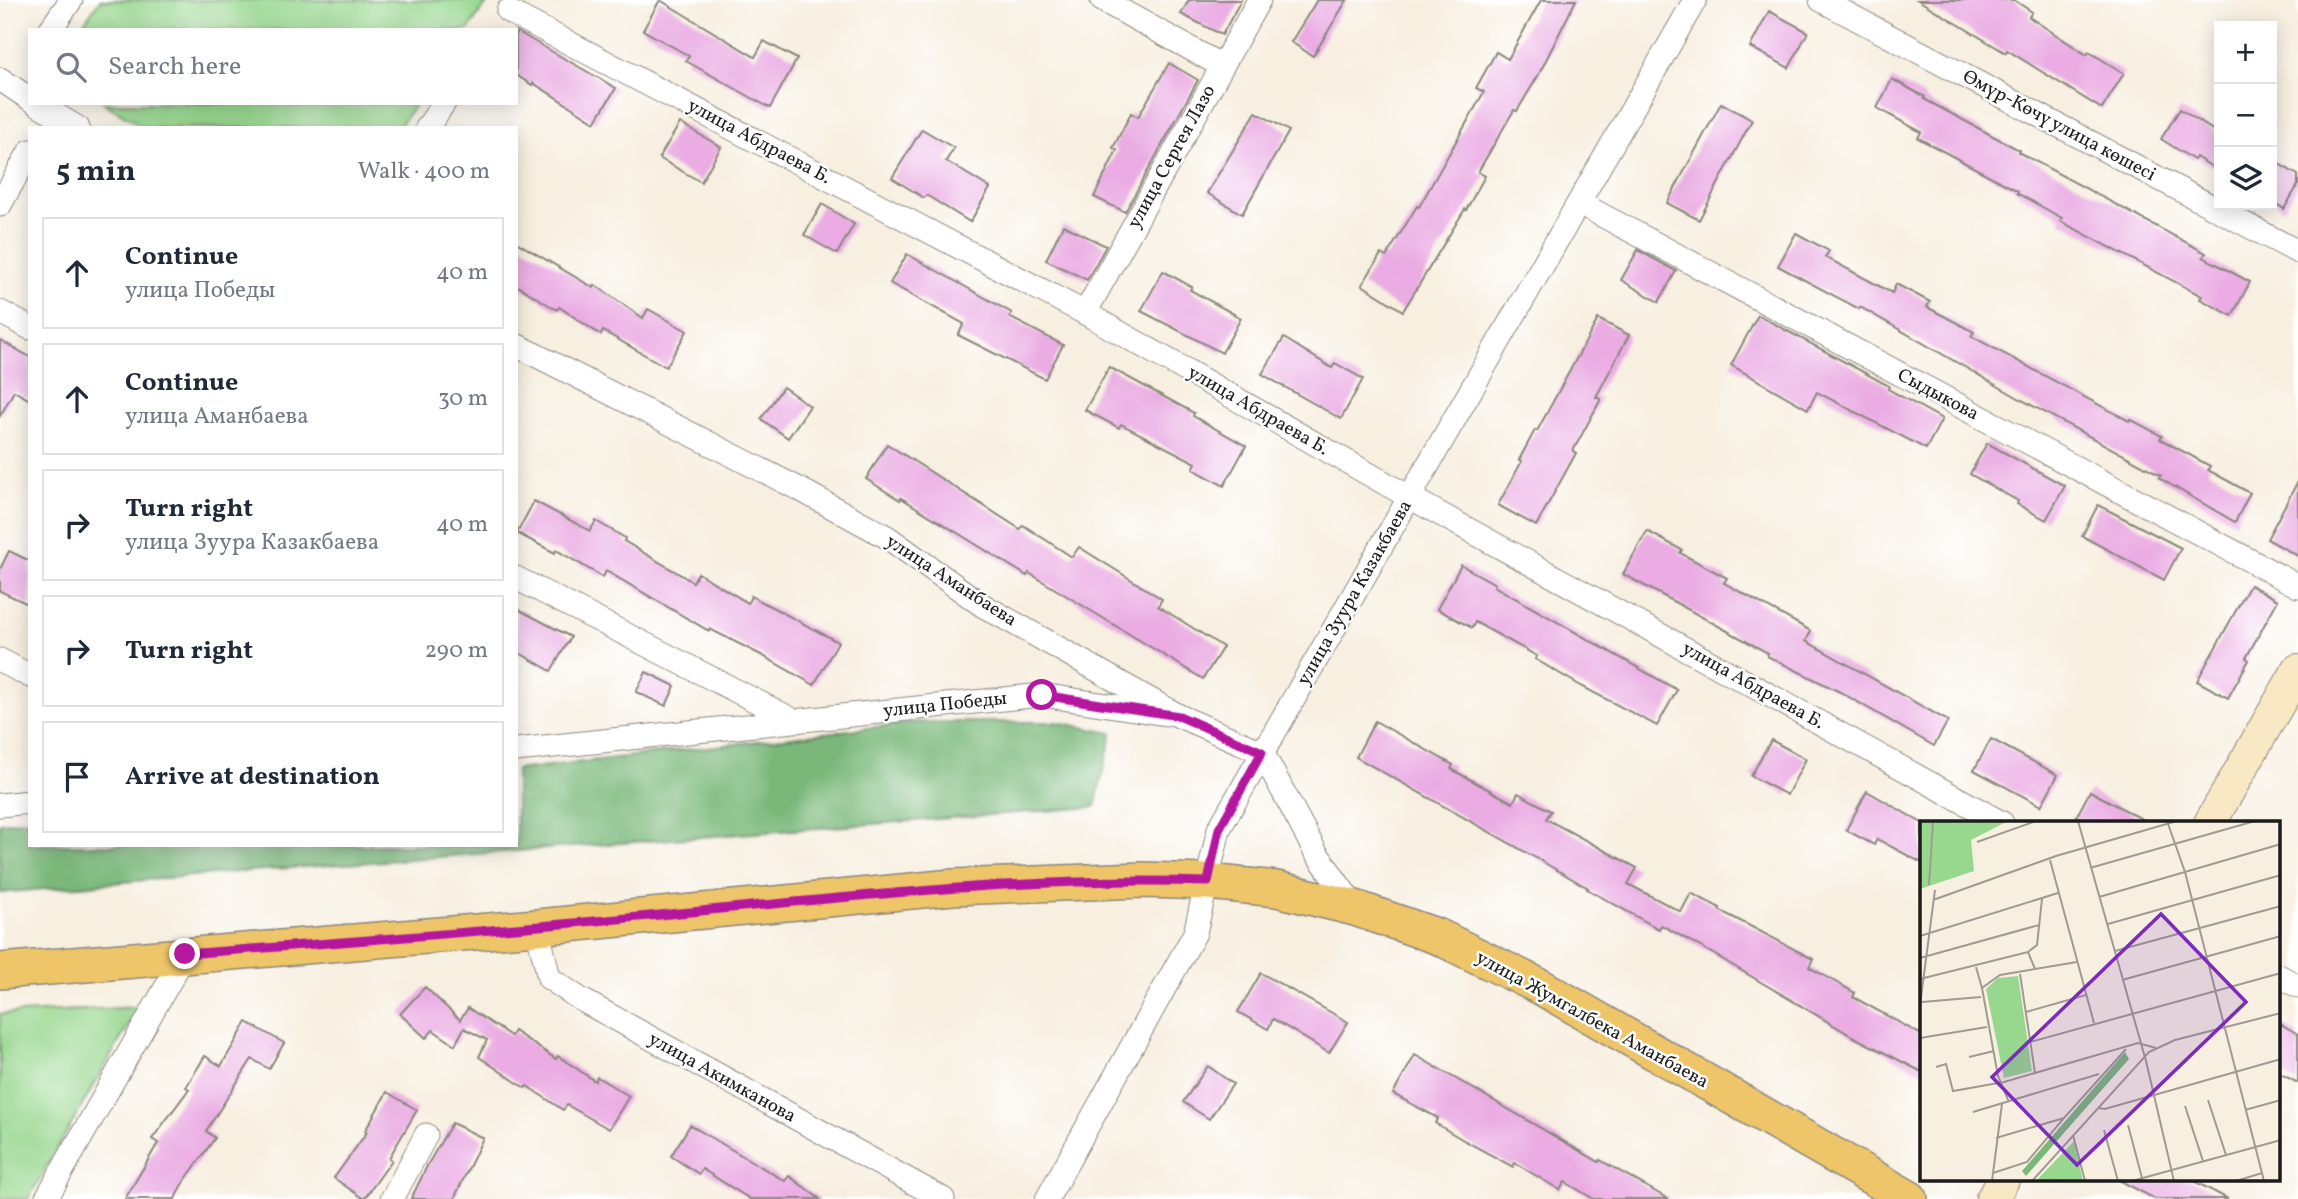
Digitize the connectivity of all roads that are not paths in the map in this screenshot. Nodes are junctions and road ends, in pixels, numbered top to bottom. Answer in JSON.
{"nodes":[{"id":1,"x":71,"y":0,"type":"edge"},
{"id":2,"x":1102,"y":0,"type":"edge"},
{"id":3,"x":1259,"y":0,"type":"edge"},
{"id":4,"x":1695,"y":0,"type":"edge"},
{"id":5,"x":1821,"y":0,"type":"edge"},
{"id":6,"x":506,"y":14,"type":"edge"},
{"id":7,"x":51,"y":28,"type":"edge"},
{"id":8,"x":1222,"y":66,"type":"junction"},
{"id":9,"x":0,"y":79,"type":"edge"},
{"id":10,"x":28,"y":98,"type":"edge"},
{"id":11,"x":443,"y":105,"type":"edge"},
{"id":12,"x":45,"y":112,"type":"edge"},
{"id":13,"x":74,"y":126,"type":"edge"},
{"id":14,"x":428,"y":126,"type":"edge"},
{"id":15,"x":28,"y":155,"type":"edge"},
{"id":16,"x":1578,"y":204,"type":"junction"},
{"id":17,"x":0,"y":205,"type":"edge"},
{"id":18,"x":2298,"y":252,"type":"edge"},
{"id":19,"x":0,"y":312,"type":"edge"},
{"id":20,"x":1085,"y":313,"type":"junction"},
{"id":21,"x":28,"y":327,"type":"edge"},
{"id":22,"x":518,"y":346,"type":"edge"},
{"id":23,"x":1411,"y":498,"type":"junction"},
{"id":24,"x":518,"y":579,"type":"edge"},
{"id":25,"x":2298,"y":586,"type":"edge"},
{"id":26,"x":0,"y":660,"type":"edge"},
{"id":27,"x":2298,"y":670,"type":"edge"},
{"id":28,"x":28,"y":675,"type":"edge"},
{"id":29,"x":1179,"y":716,"type":"junction"},
{"id":30,"x":793,"y":720,"type":"junction"},
{"id":31,"x":518,"y":750,"type":"edge"},
{"id":32,"x":1262,"y":752,"type":"junction"},
{"id":33,"x":28,"y":802,"type":"edge"},
{"id":34,"x":0,"y":805,"type":"edge"},
{"id":35,"x":1998,"y":821,"type":"edge"},
{"id":36,"x":2211,"y":821,"type":"edge"},
{"id":37,"x":1208,"y":882,"type":"junction"},
{"id":38,"x":1355,"y":908,"type":"junction"},
{"id":39,"x":537,"y":927,"type":"junction"},
{"id":40,"x":185,"y":954,"type":"junction"},
{"id":41,"x":0,"y":971,"type":"edge"},
{"id":42,"x":2280,"y":977,"type":"edge"},
{"id":43,"x":2298,"y":986,"type":"edge"},
{"id":44,"x":426,"y":1135,"type":"dead end"},
{"id":45,"x":2002,"y":1182,"type":"edge"},
{"id":46,"x":47,"y":1199,"type":"edge"},
{"id":47,"x":392,"y":1199,"type":"edge"},
{"id":48,"x":943,"y":1199,"type":"edge"},
{"id":49,"x":1047,"y":1199,"type":"edge"},
{"id":50,"x":1910,"y":1199,"type":"edge"},
{"id":51,"x":1992,"y":1199,"type":"edge"}],
"edges":[{"from":1,"to":7,"type":"street"},
{"from":2,"to":8,"type":"street"},
{"from":3,"to":8,"type":"street","name":"улица Сергея Лазо"},
{"from":4,"to":16,"type":"street","name":"улица Зуура Казакбаева"},
{"from":5,"to":18,"type":"street","name":"Өмүр-Көчү улица көшесі"},
{"from":6,"to":20,"type":"street","name":"улица Абдраева Б."},
{"from":8,"to":20,"type":"street","name":"улица Сергея Лазо"},
{"from":9,"to":10,"type":"street"},
{"from":11,"to":14,"type":"street"},
{"from":12,"to":13,"type":"street"},
{"from":15,"to":17,"type":"street"},
{"from":16,"to":23,"type":"street","name":"улица Зуура Казакбаева"},
{"from":16,"to":25,"type":"street","name":"Сыдыкова"},
{"from":19,"to":21,"type":"street"},
{"from":20,"to":23,"type":"street","name":"улица Абдраева Б."},
{"from":22,"to":29,"type":"street","name":"улица Аманбаева"},
{"from":23,"to":32,"type":"street","name":"улица Зуура Казакбаева"},
{"from":23,"to":35,"type":"street","name":"улица Абдраева Б."},
{"from":24,"to":30,"type":"street"},
{"from":26,"to":28,"type":"street"},
{"from":27,"to":36,"type":"street"},
{"from":29,"to":30,"type":"street","name":"улица Победы"},
{"from":29,"to":32,"type":"street","name":"улица Аманбаева"},
{"from":30,"to":31,"type":"street","name":"улица Победы"},
{"from":32,"to":37,"type":"street","name":"улица Зуура Казакбаева"},
{"from":32,"to":38,"type":"street"},
{"from":33,"to":34,"type":"street"},
{"from":37,"to":38,"type":"main road","name":"улица Жумгалбека Аманбаева"},
{"from":37,"to":39,"type":"main road","name":"улица Жумгалбека Аманбаева"},
{"from":37,"to":49,"type":"street","name":"улица Зуура Казакбаева"},
{"from":38,"to":50,"type":"main road","name":"улица Жумгалбека Аманбаева"},
{"from":39,"to":40,"type":"main road","name":"улица Жумгалбека Аманбаева"},
{"from":39,"to":48,"type":"street","name":"улица Акимканова"},
{"from":40,"to":41,"type":"main road","name":"улица Жумгалбека Аманбаева"},
{"from":40,"to":46,"type":"street"},
{"from":42,"to":43,"type":"street"},
{"from":44,"to":47,"type":"street"},
{"from":45,"to":51,"type":"street"}]}
